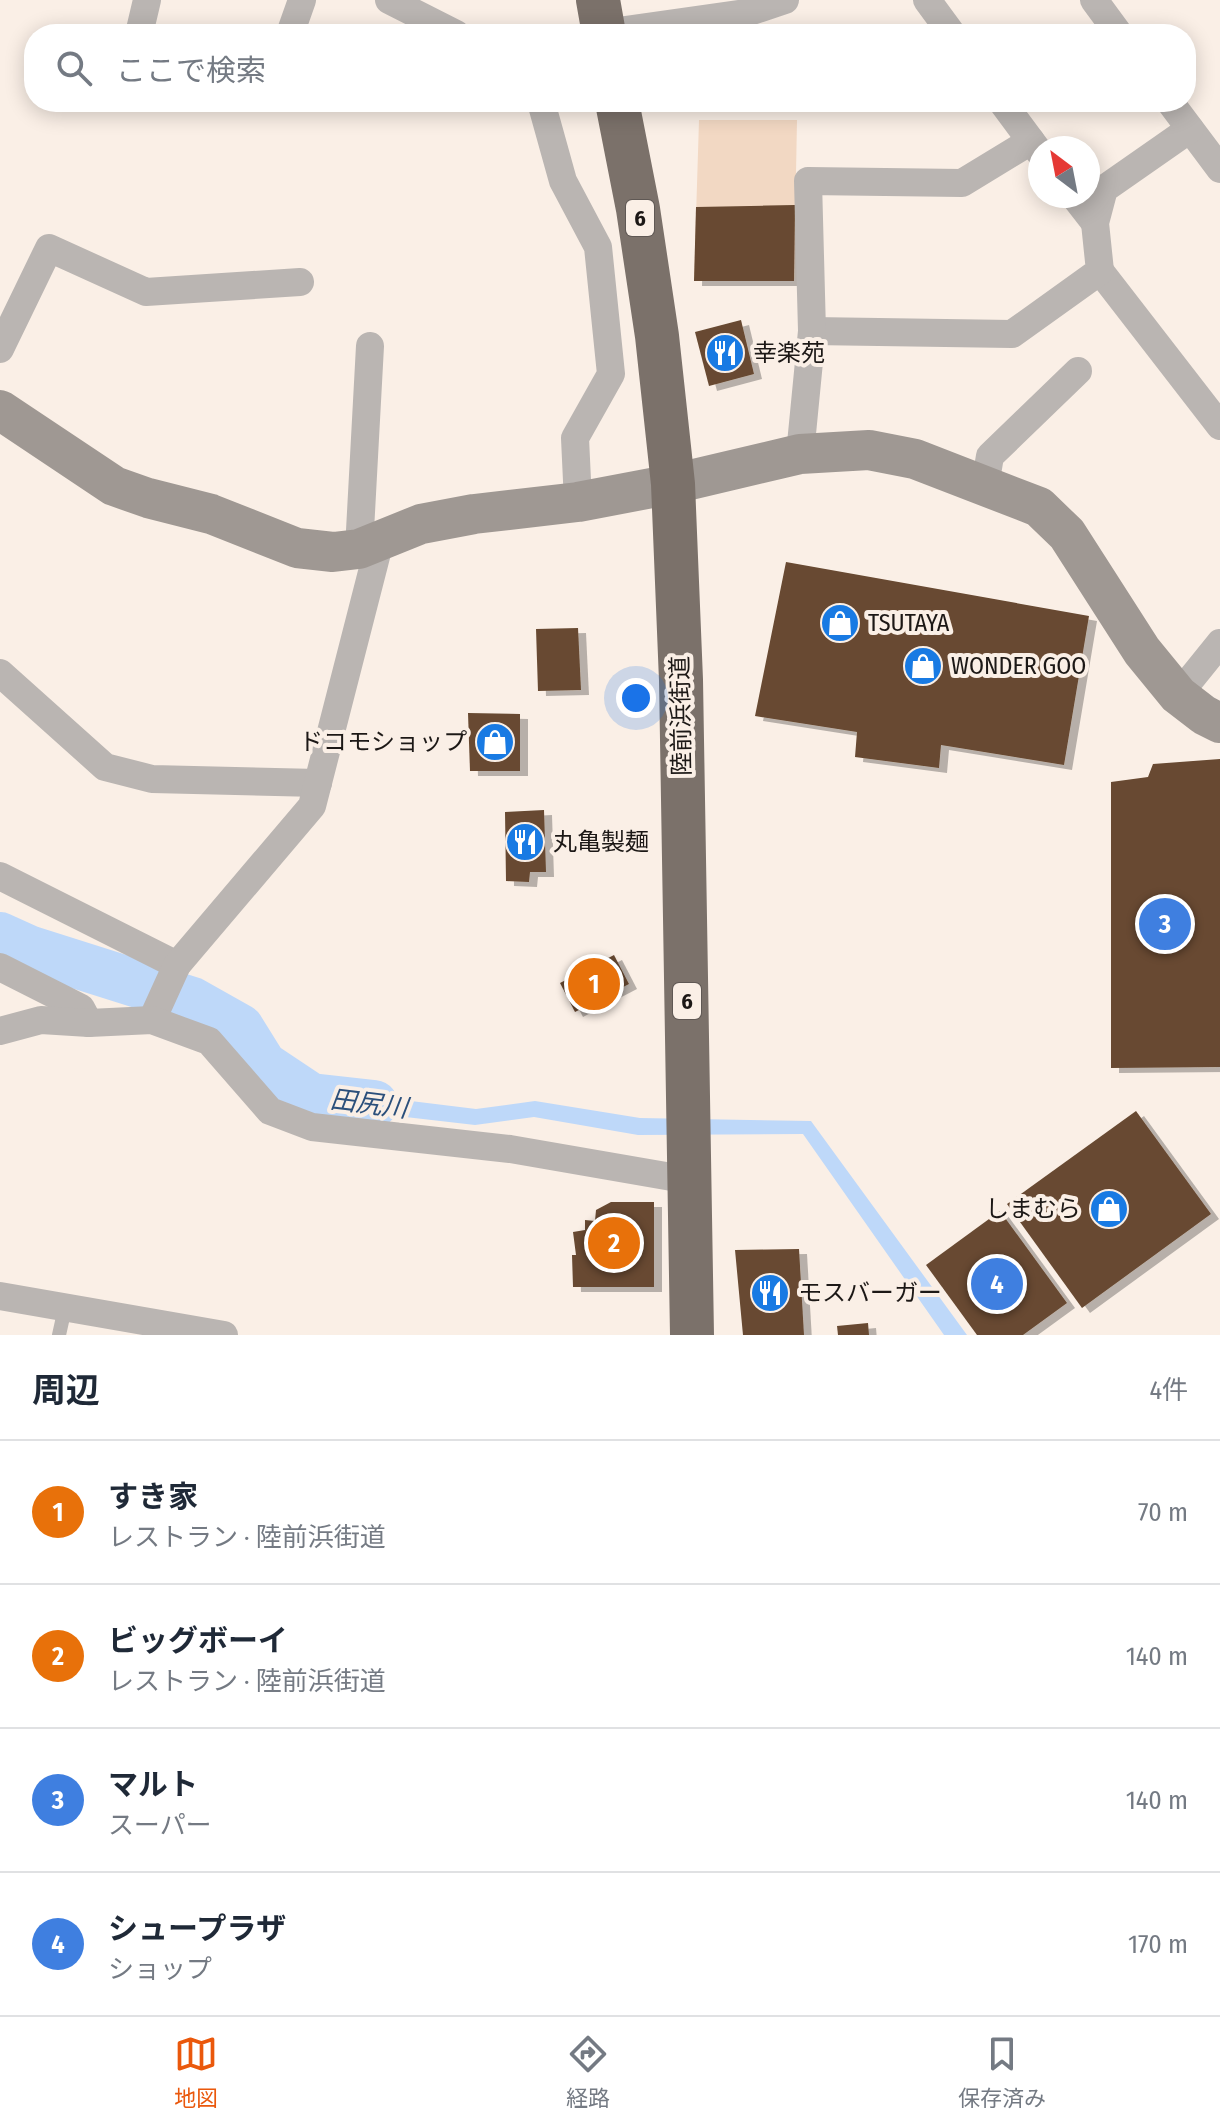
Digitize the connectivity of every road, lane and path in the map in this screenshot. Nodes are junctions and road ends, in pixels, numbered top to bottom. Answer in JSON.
{"nodes":[{"id":1,"x":147,"y":0,"type":"edge"},
{"id":2,"x":302,"y":0,"type":"edge"},
{"id":3,"x":389,"y":0,"type":"edge"},
{"id":4,"x":785,"y":0,"type":"edge"},
{"id":5,"x":927,"y":0,"type":"edge"},
{"id":6,"x":1094,"y":0,"type":"edge"},
{"id":7,"x":602,"y":22,"type":"edge"},
{"id":8,"x":141,"y":24,"type":"edge"},
{"id":9,"x":294,"y":24,"type":"edge"},
{"id":10,"x":436,"y":24,"type":"edge"},
{"id":11,"x":945,"y":24,"type":"edge"},
{"id":12,"x":1112,"y":24,"type":"edge"},
{"id":13,"x":544,"y":112,"type":"edge"},
{"id":14,"x":619,"y":112,"type":"edge"},
{"id":15,"x":1009,"y":112,"type":"edge"},
{"id":16,"x":1177,"y":112,"type":"edge"},
{"id":17,"x":1190,"y":129,"type":"junction"},
{"id":18,"x":1028,"y":137,"type":"edge"},
{"id":19,"x":1028,"y":150,"type":"edge"},
{"id":20,"x":1220,"y":169,"type":"edge"},
{"id":21,"x":1083,"y":208,"type":"edge"},
{"id":22,"x":1095,"y":223,"type":"junction"},
{"id":23,"x":1100,"y":271,"type":"junction"},
{"id":24,"x":300,"y":282,"type":"dead end"},
{"id":25,"x":812,"y":331,"type":"junction"},
{"id":26,"x":370,"y":346,"type":"dead end"},
{"id":27,"x":0,"y":349,"type":"edge"},
{"id":28,"x":1078,"y":371,"type":"dead end"},
{"id":29,"x":0,"y":410,"type":"edge"},
{"id":30,"x":1220,"y":426,"type":"edge"},
{"id":31,"x":800,"y":454,"type":"junction"},
{"id":32,"x":673,"y":484,"type":"junction"},
{"id":33,"x":985,"y":486,"type":"junction"},
{"id":34,"x":578,"y":502,"type":"junction"},
{"id":35,"x":369,"y":545,"type":"junction"},
{"id":36,"x":1220,"y":643,"type":"edge"},
{"id":37,"x":0,"y":673,"type":"edge"},
{"id":38,"x":1178,"y":695,"type":"junction"},
{"id":39,"x":1220,"y":723,"type":"edge"},
{"id":40,"x":318,"y":783,"type":"junction"},
{"id":41,"x":0,"y":876,"type":"edge"},
{"id":42,"x":0,"y":967,"type":"edge"},
{"id":43,"x":174,"y":971,"type":"junction"},
{"id":44,"x":155,"y":1014,"type":"junction"},
{"id":45,"x":89,"y":1023,"type":"junction"},
{"id":46,"x":0,"y":1031,"type":"edge"},
{"id":47,"x":689,"y":1180,"type":"junction"},
{"id":48,"x":2,"y":1294,"type":"edge"},
{"id":49,"x":62,"y":1322,"type":"edge"},
{"id":50,"x":223,"y":1335,"type":"edge"},
{"id":51,"x":692,"y":1335,"type":"edge"}],
"edges":[{"from":1,"to":8,"type":"street"},
{"from":2,"to":9,"type":"street"},
{"from":3,"to":10,"type":"street"},
{"from":4,"to":7,"type":"street"},
{"from":5,"to":11,"type":"street"},
{"from":6,"to":12,"type":"street"},
{"from":13,"to":34,"type":"street"},
{"from":14,"to":32,"type":"highway","name":"陸前浜街道","number":"6"},
{"from":15,"to":18,"type":"street"},
{"from":16,"to":17,"type":"street"},
{"from":17,"to":20,"type":"street"},
{"from":17,"to":22,"type":"street"},
{"from":19,"to":25,"type":"street"},
{"from":21,"to":22,"type":"street"},
{"from":22,"to":23,"type":"street"},
{"from":23,"to":25,"type":"street"},
{"from":23,"to":30,"type":"street"},
{"from":24,"to":27,"type":"street"},
{"from":25,"to":31,"type":"street"},
{"from":26,"to":35,"type":"street"},
{"from":28,"to":33,"type":"street"},
{"from":29,"to":35,"type":"street"},
{"from":31,"to":32,"type":"street"},
{"from":31,"to":33,"type":"street"},
{"from":32,"to":34,"type":"street"},
{"from":32,"to":47,"type":"highway","name":"陸前浜街道","number":"6"},
{"from":33,"to":38,"type":"street"},
{"from":34,"to":35,"type":"street"},
{"from":35,"to":40,"type":"street"},
{"from":36,"to":38,"type":"street"},
{"from":37,"to":40,"type":"street"},
{"from":38,"to":39,"type":"street"},
{"from":40,"to":43,"type":"street"},
{"from":41,"to":43,"type":"street"},
{"from":42,"to":45,"type":"street"},
{"from":43,"to":44,"type":"street"},
{"from":44,"to":45,"type":"street"},
{"from":44,"to":47,"type":"street"},
{"from":45,"to":46,"type":"street"},
{"from":47,"to":51,"type":"highway","name":"陸前浜街道","number":"6"},
{"from":48,"to":49,"type":"street"},
{"from":49,"to":50,"type":"street"}]}
